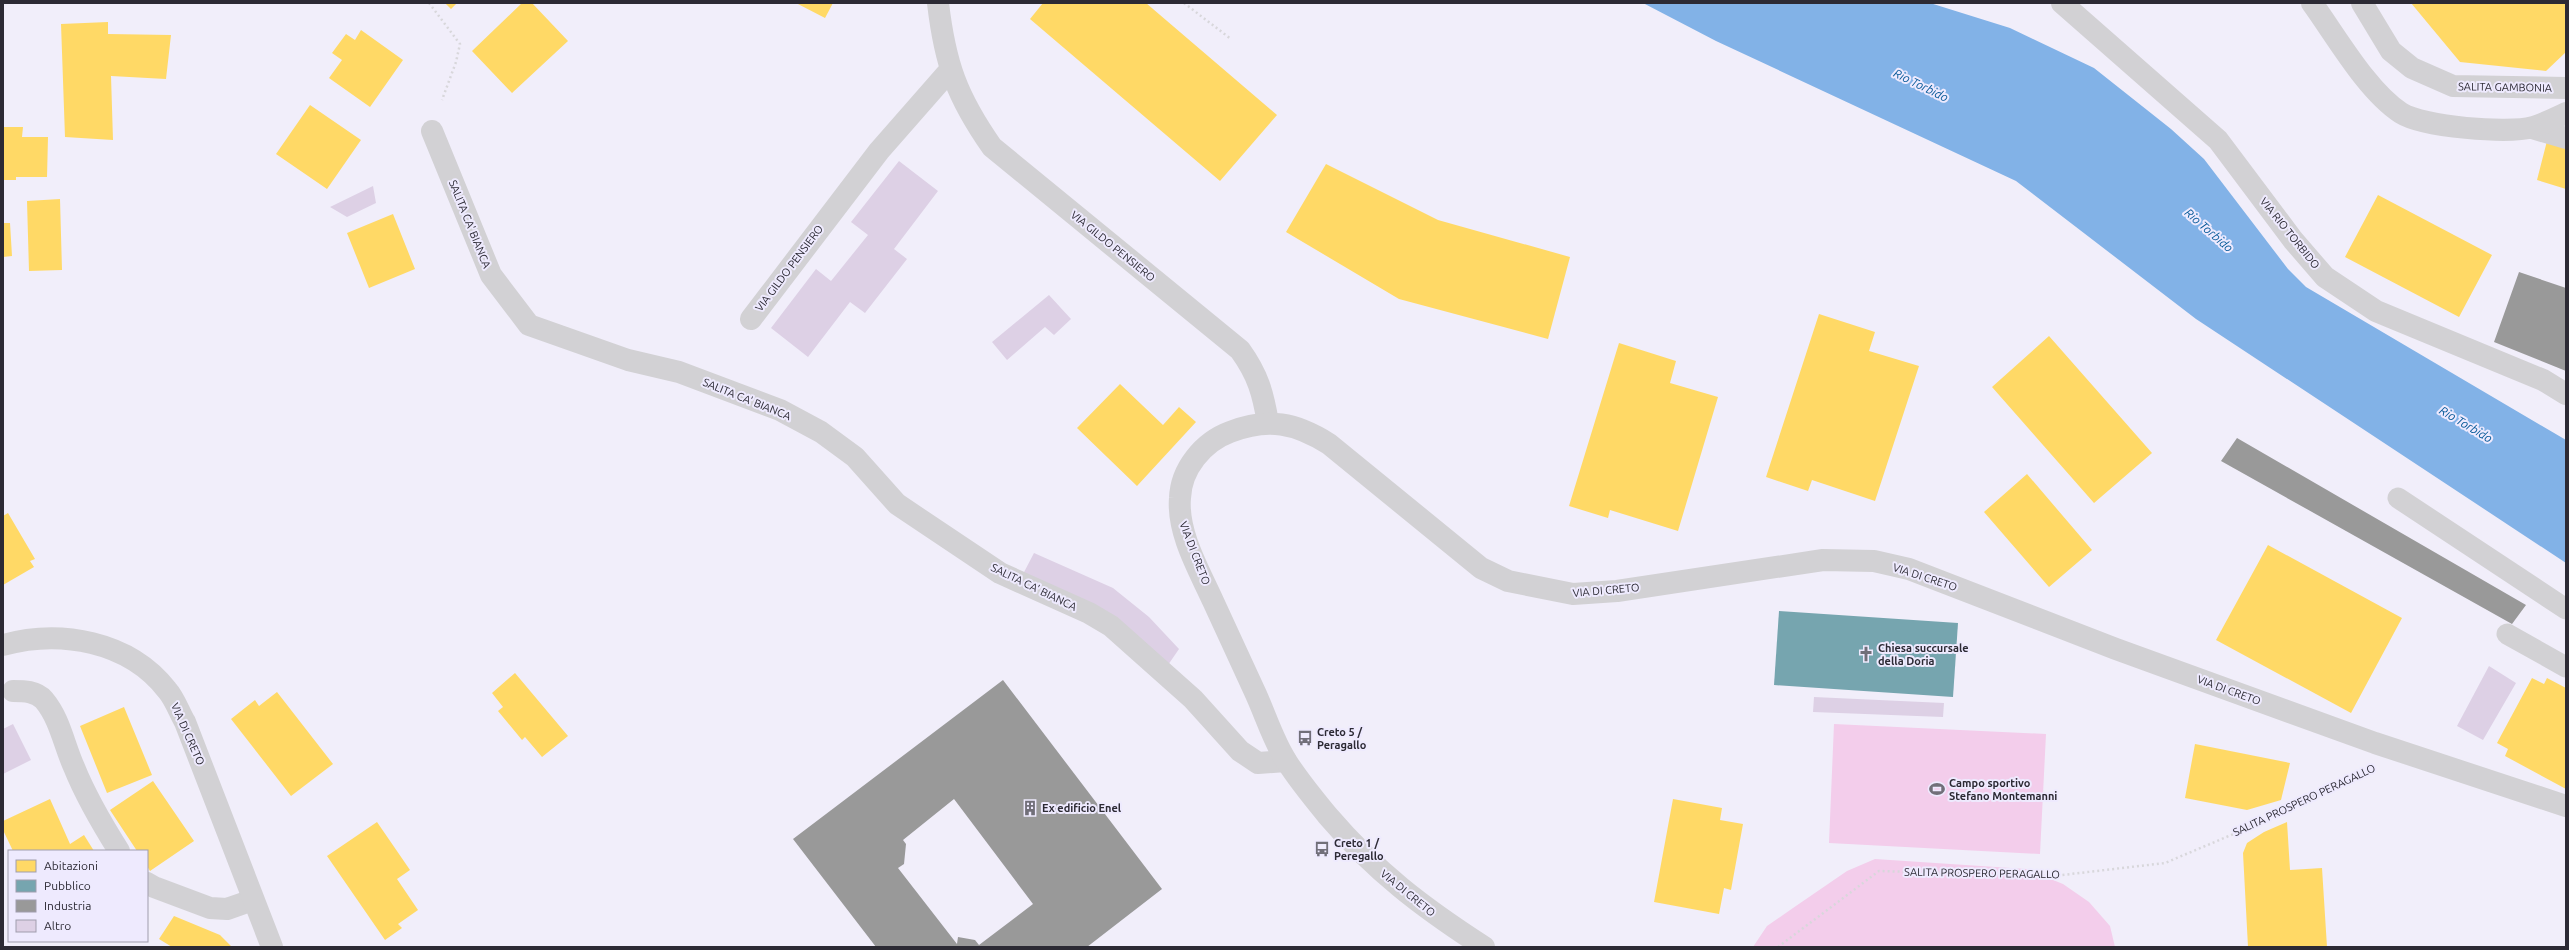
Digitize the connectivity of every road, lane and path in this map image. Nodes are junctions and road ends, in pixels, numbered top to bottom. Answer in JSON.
{"nodes":[{"id":1,"x":428,"y":3,"type":"edge"},
{"id":2,"x":938,"y":3,"type":"edge"},
{"id":3,"x":1184,"y":3,"type":"edge"},
{"id":4,"x":2062,"y":3,"type":"edge"},
{"id":5,"x":2312,"y":3,"type":"edge"},
{"id":6,"x":2362,"y":3,"type":"edge"},
{"id":7,"x":1231,"y":40,"type":"dead end"},
{"id":8,"x":950,"y":70,"type":"junction"},
{"id":9,"x":2566,"y":88,"type":"edge"},
{"id":10,"x":2566,"y":113,"type":"edge"},
{"id":11,"x":2532,"y":128,"type":"junction"},
{"id":12,"x":432,"y":131,"type":"joint"},
{"id":13,"x":2566,"y":138,"type":"edge"},
{"id":14,"x":751,"y":318,"type":"dead end"},
{"id":15,"x":2566,"y":394,"type":"edge"},
{"id":16,"x":1268,"y":423,"type":"junction"},
{"id":17,"x":2398,"y":498,"type":"dead end"},
{"id":18,"x":2566,"y":609,"type":"edge"},
{"id":19,"x":2507,"y":634,"type":"dead end"},
{"id":20,"x":3,"y":645,"type":"edge"},
{"id":21,"x":2566,"y":667,"type":"edge"},
{"id":22,"x":13,"y":691,"type":"dead end"},
{"id":23,"x":2404,"y":752,"type":"junction"},
{"id":24,"x":1286,"y":761,"type":"junction"},
{"id":25,"x":2566,"y":806,"type":"edge"},
{"id":26,"x":118,"y":850,"type":"edge"},
{"id":27,"x":148,"y":884,"type":"edge"},
{"id":28,"x":253,"y":900,"type":"junction"},
{"id":29,"x":272,"y":947,"type":"edge"},
{"id":30,"x":1484,"y":947,"type":"edge"},
{"id":31,"x":1778,"y":947,"type":"edge"}],
"edges":[{"from":1,"to":12,"type":"path"},
{"from":2,"to":8,"type":"street","name":"VIA GILDO PENSIERO"},
{"from":3,"to":7,"type":"path"},
{"from":4,"to":15,"type":"street","name":"VIA RIO TORBIDO"},
{"from":5,"to":11,"type":"street"},
{"from":6,"to":9,"type":"street","name":"SALITA GAMBONIA"},
{"from":8,"to":14,"type":"street","name":"VIA GILDO PENSIERO"},
{"from":8,"to":16,"type":"street","name":"VIA GILDO PENSIERO"},
{"from":10,"to":11,"type":"street"},
{"from":11,"to":13,"type":"street"},
{"from":12,"to":24,"type":"street","name":"SALITA CA' BIANCA"},
{"from":16,"to":23,"type":"street","name":"VIA DI CRETO"},
{"from":16,"to":24,"type":"street","name":"VIA DI CRETO"},
{"from":17,"to":18,"type":"lane"},
{"from":19,"to":21,"type":"lane"},
{"from":20,"to":28,"type":"street","name":"VIA DI CRETO"},
{"from":22,"to":26,"type":"street"},
{"from":23,"to":25,"type":"street","name":"VIA DI CRETO"},
{"from":23,"to":31,"type":"path","name":"SALITA PROSPERO PERAGALLO"},
{"from":24,"to":30,"type":"street","name":"VIA DI CRETO"},
{"from":27,"to":28,"type":"street"},
{"from":28,"to":29,"type":"street","name":"VIA DI CRETO"}]}
